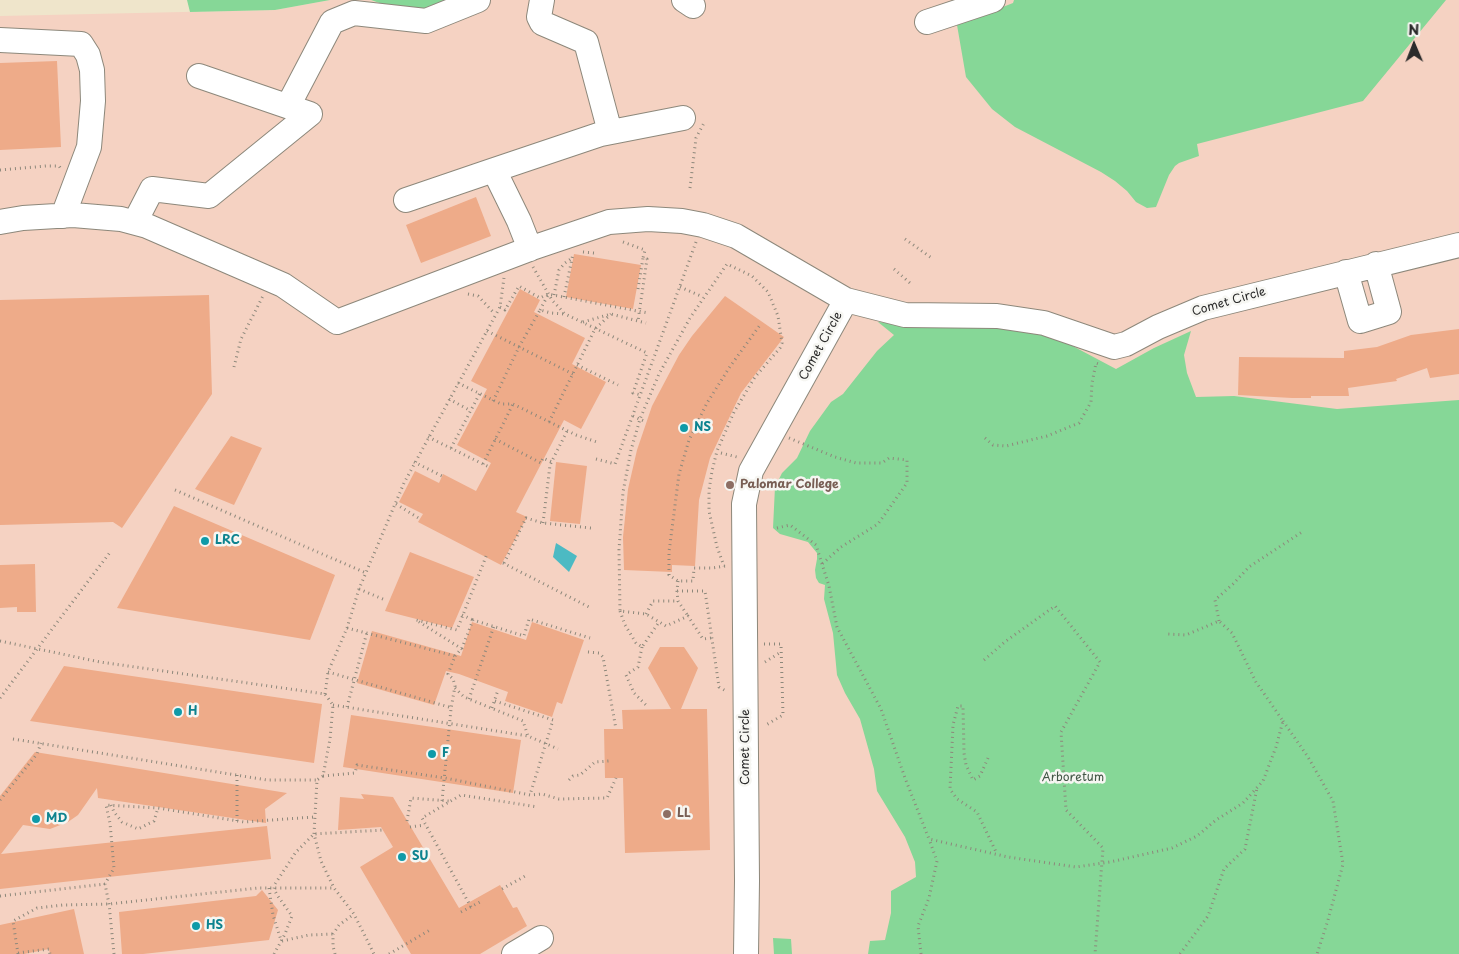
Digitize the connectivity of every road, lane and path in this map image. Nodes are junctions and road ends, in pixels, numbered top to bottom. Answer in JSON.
{"nodes":[{"id":1,"x":478,"y":0,"type":"edge"},
{"id":2,"x":542,"y":0,"type":"edge"},
{"id":3,"x":993,"y":0,"type":"edge"},
{"id":4,"x":927,"y":22,"type":"dead end"},
{"id":5,"x":0,"y":40,"type":"edge"},
{"id":6,"x":199,"y":76,"type":"dead end"},
{"id":7,"x":288,"y":106,"type":"junction"},
{"id":8,"x":683,"y":118,"type":"dead end"},
{"id":9,"x":610,"y":132,"type":"junction"},
{"id":10,"x":696,"y":138,"type":"dead end"},
{"id":11,"x":0,"y":170,"type":"edge"},
{"id":12,"x":62,"y":170,"type":"dead end"},
{"id":13,"x":494,"y":170,"type":"junction"},
{"id":14,"x":690,"y":188,"type":"dead end"},
{"id":15,"x":406,"y":200,"type":"dead end"},
{"id":16,"x":63,"y":216,"type":"junction"},
{"id":17,"x":0,"y":222,"type":"edge"},
{"id":18,"x":135,"y":222,"type":"junction"},
{"id":19,"x":699,"y":236,"type":"dead end"},
{"id":20,"x":905,"y":239,"type":"dead end"},
{"id":21,"x":619,"y":240,"type":"dead end"},
{"id":22,"x":1459,"y":245,"type":"edge"},
{"id":23,"x":594,"y":253,"type":"dead end"},
{"id":24,"x":530,"y":255,"type":"junction"},
{"id":25,"x":572,"y":258,"type":"junction"},
{"id":26,"x":643,"y":258,"type":"junction"},
{"id":27,"x":933,"y":259,"type":"dead end"},
{"id":28,"x":1376,"y":264,"type":"junction"},
{"id":29,"x":894,"y":269,"type":"dead end"},
{"id":30,"x":506,"y":270,"type":"dead end"},
{"id":31,"x":1346,"y":272,"type":"junction"},
{"id":32,"x":910,"y":283,"type":"dead end"},
{"id":33,"x":680,"y":287,"type":"junction"},
{"id":34,"x":638,"y":289,"type":"dead end"},
{"id":35,"x":265,"y":291,"type":"dead end"},
{"id":36,"x":461,"y":292,"type":"dead end"},
{"id":37,"x":548,"y":294,"type":"junction"},
{"id":38,"x":554,"y":295,"type":"junction"},
{"id":39,"x":564,"y":297,"type":"junction"},
{"id":40,"x":704,"y":297,"type":"junction"},
{"id":41,"x":846,"y":300,"type":"junction"},
{"id":42,"x":500,"y":307,"type":"junction"},
{"id":43,"x":540,"y":310,"type":"junction"},
{"id":44,"x":640,"y":311,"type":"junction"},
{"id":45,"x":648,"y":313,"type":"dead end"},
{"id":46,"x":495,"y":314,"type":"junction"},
{"id":47,"x":565,"y":314,"type":"junction"},
{"id":48,"x":612,"y":314,"type":"junction"},
{"id":49,"x":638,"y":321,"type":"junction"},
{"id":50,"x":583,"y":322,"type":"junction"},
{"id":51,"x":646,"y":323,"type":"dead end"},
{"id":52,"x":760,"y":325,"type":"dead end"},
{"id":53,"x":595,"y":329,"type":"junction"},
{"id":54,"x":487,"y":330,"type":"junction"},
{"id":55,"x":520,"y":347,"type":"junction"},
{"id":56,"x":1104,"y":364,"type":"dead end"},
{"id":57,"x":577,"y":365,"type":"junction"},
{"id":58,"x":234,"y":367,"type":"dead end"},
{"id":59,"x":573,"y":374,"type":"junction"},
{"id":60,"x":458,"y":382,"type":"junction"},
{"id":61,"x":618,"y":385,"type":"dead end"},
{"id":62,"x":480,"y":394,"type":"junction"},
{"id":63,"x":640,"y":395,"type":"junction"},
{"id":64,"x":449,"y":399,"type":"junction"},
{"id":65,"x":493,"y":400,"type":"junction"},
{"id":66,"x":513,"y":404,"type":"junction"},
{"id":67,"x":471,"y":411,"type":"junction"},
{"id":68,"x":633,"y":416,"type":"junction"},
{"id":69,"x":640,"y":419,"type":"junction"},
{"id":70,"x":549,"y":422,"type":"junction"},
{"id":71,"x":646,"y":422,"type":"dead end"},
{"id":72,"x":567,"y":430,"type":"junction"},
{"id":73,"x":782,"y":435,"type":"dead end"},
{"id":74,"x":428,"y":437,"type":"junction"},
{"id":75,"x":984,"y":438,"type":"dead end"},
{"id":76,"x":496,"y":439,"type":"junction"},
{"id":77,"x":597,"y":442,"type":"dead end"},
{"id":78,"x":451,"y":448,"type":"junction"},
{"id":79,"x":721,"y":453,"type":"dead end"},
{"id":80,"x":737,"y":458,"type":"dead end"},
{"id":81,"x":596,"y":459,"type":"dead end"},
{"id":82,"x":414,"y":462,"type":"junction"},
{"id":83,"x":552,"y":462,"type":"junction"},
{"id":84,"x":483,"y":464,"type":"junction"},
{"id":85,"x":489,"y":468,"type":"dead end"},
{"id":86,"x":442,"y":476,"type":"dead end"},
{"id":87,"x":175,"y":490,"type":"dead end"},
{"id":88,"x":396,"y":504,"type":"junction"},
{"id":89,"x":420,"y":519,"type":"dead end"},
{"id":90,"x":543,"y":523,"type":"junction"},
{"id":91,"x":591,"y":528,"type":"dead end"},
{"id":92,"x":777,"y":528,"type":"dead end"},
{"id":93,"x":1302,"y":532,"type":"dead end"},
{"id":94,"x":111,"y":551,"type":"dead end"},
{"id":95,"x":487,"y":554,"type":"dead end"},
{"id":96,"x":822,"y":564,"type":"junction"},
{"id":97,"x":724,"y":566,"type":"junction"},
{"id":98,"x":726,"y":571,"type":"dead end"},
{"id":99,"x":366,"y":573,"type":"junction"},
{"id":100,"x":678,"y":581,"type":"junction"},
{"id":101,"x":359,"y":589,"type":"junction"},
{"id":102,"x":677,"y":591,"type":"junction"},
{"id":103,"x":385,"y":600,"type":"dead end"},
{"id":104,"x":678,"y":601,"type":"junction"},
{"id":105,"x":589,"y":607,"type":"dead end"},
{"id":106,"x":620,"y":611,"type":"junction"},
{"id":107,"x":646,"y":614,"type":"junction"},
{"id":108,"x":462,"y":615,"type":"junction"},
{"id":109,"x":688,"y":616,"type":"junction"},
{"id":110,"x":473,"y":620,"type":"junction"},
{"id":111,"x":1219,"y":621,"type":"junction"},
{"id":112,"x":659,"y":622,"type":"junction"},
{"id":113,"x":494,"y":626,"type":"junction"},
{"id":114,"x":347,"y":628,"type":"junction"},
{"id":115,"x":367,"y":632,"type":"junction"},
{"id":116,"x":1167,"y":634,"type":"dead end"},
{"id":117,"x":590,"y":638,"type":"dead end"},
{"id":118,"x":712,"y":638,"type":"junction"},
{"id":119,"x":0,"y":641,"type":"edge"},
{"id":120,"x":763,"y":644,"type":"dead end"},
{"id":121,"x":642,"y":646,"type":"junction"},
{"id":122,"x":37,"y":649,"type":"junction"},
{"id":123,"x":462,"y":649,"type":"junction"},
{"id":124,"x":781,"y":651,"type":"junction"},
{"id":125,"x":588,"y":652,"type":"dead end"},
{"id":126,"x":456,"y":656,"type":"junction"},
{"id":127,"x":984,"y":660,"type":"dead end"},
{"id":128,"x":761,"y":664,"type":"dead end"},
{"id":129,"x":328,"y":672,"type":"junction"},
{"id":130,"x":355,"y":680,"type":"junction"},
{"id":131,"x":455,"y":688,"type":"junction"},
{"id":132,"x":498,"y":690,"type":"dead end"},
{"id":133,"x":728,"y":693,"type":"dead end"},
{"id":134,"x":325,"y":694,"type":"junction"},
{"id":135,"x":0,"y":698,"type":"edge"},
{"id":136,"x":469,"y":699,"type":"junction"},
{"id":137,"x":495,"y":701,"type":"junction"},
{"id":138,"x":333,"y":705,"type":"junction"},
{"id":139,"x":646,"y":705,"type":"dead end"},
{"id":140,"x":347,"y":707,"type":"junction"},
{"id":141,"x":492,"y":708,"type":"junction"},
{"id":142,"x":451,"y":710,"type":"junction"},
{"id":143,"x":1283,"y":721,"type":"junction"},
{"id":144,"x":450,"y":723,"type":"junction"},
{"id":145,"x":762,"y":727,"type":"dead end"},
{"id":146,"x":616,"y":729,"type":"dead end"},
{"id":147,"x":528,"y":736,"type":"junction"},
{"id":148,"x":14,"y":739,"type":"dead end"},
{"id":149,"x":41,"y":743,"type":"junction"},
{"id":150,"x":546,"y":743,"type":"junction"},
{"id":151,"x":558,"y":749,"type":"dead end"},
{"id":152,"x":988,"y":758,"type":"dead end"},
{"id":153,"x":609,"y":761,"type":"dead end"},
{"id":154,"x":237,"y":775,"type":"junction"},
{"id":155,"x":323,"y":776,"type":"junction"},
{"id":156,"x":445,"y":778,"type":"junction"},
{"id":157,"x":616,"y":778,"type":"dead end"},
{"id":158,"x":316,"y":780,"type":"junction"},
{"id":159,"x":570,"y":780,"type":"dead end"},
{"id":160,"x":1257,"y":788,"type":"junction"},
{"id":161,"x":530,"y":795,"type":"junction"},
{"id":162,"x":0,"y":800,"type":"edge"},
{"id":163,"x":442,"y":801,"type":"junction"},
{"id":164,"x":450,"y":802,"type":"junction"},
{"id":165,"x":110,"y":805,"type":"junction"},
{"id":166,"x":538,"y":807,"type":"dead end"},
{"id":167,"x":158,"y":808,"type":"junction"},
{"id":168,"x":314,"y":817,"type":"junction"},
{"id":169,"x":237,"y":820,"type":"junction"},
{"id":170,"x":407,"y":821,"type":"dead end"},
{"id":171,"x":425,"y":824,"type":"junction"},
{"id":172,"x":410,"y":827,"type":"dead end"},
{"id":173,"x":383,"y":830,"type":"dead end"},
{"id":174,"x":314,"y":834,"type":"junction"},
{"id":175,"x":929,"y":839,"type":"junction"},
{"id":176,"x":997,"y":854,"type":"junction"},
{"id":177,"x":1102,"y":863,"type":"junction"},
{"id":178,"x":527,"y":875,"type":"dead end"},
{"id":179,"x":105,"y":884,"type":"junction"},
{"id":180,"x":269,"y":888,"type":"junction"},
{"id":181,"x":334,"y":888,"type":"junction"},
{"id":182,"x":274,"y":889,"type":"junction"},
{"id":183,"x":502,"y":889,"type":"dead end"},
{"id":184,"x":0,"y":896,"type":"edge"},
{"id":185,"x":480,"y":902,"type":"dead end"},
{"id":186,"x":109,"y":904,"type":"junction"},
{"id":187,"x":470,"y":907,"type":"junction"},
{"id":188,"x":461,"y":912,"type":"dead end"},
{"id":189,"x":354,"y":914,"type":"junction"},
{"id":190,"x":430,"y":930,"type":"dead end"},
{"id":191,"x":333,"y":934,"type":"junction"},
{"id":192,"x":541,"y":938,"type":"dead end"},
{"id":193,"x":282,"y":941,"type":"junction"},
{"id":194,"x":18,"y":954,"type":"edge"},
{"id":195,"x":50,"y":954,"type":"edge"},
{"id":196,"x":114,"y":954,"type":"edge"},
{"id":197,"x":274,"y":954,"type":"edge"},
{"id":198,"x":335,"y":954,"type":"edge"},
{"id":199,"x":374,"y":954,"type":"edge"},
{"id":200,"x":389,"y":954,"type":"edge"},
{"id":201,"x":514,"y":954,"type":"edge"},
{"id":202,"x":746,"y":954,"type":"edge"},
{"id":203,"x":921,"y":954,"type":"edge"},
{"id":204,"x":1095,"y":954,"type":"edge"},
{"id":205,"x":1180,"y":954,"type":"edge"},
{"id":206,"x":1317,"y":954,"type":"edge"}],
"edges":[{"from":1,"to":7,"type":"street"},
{"from":2,"to":9,"type":"street"},
{"from":3,"to":4,"type":"street"},
{"from":5,"to":16,"type":"street"},
{"from":6,"to":7,"type":"street"},
{"from":7,"to":18,"type":"street"},
{"from":8,"to":9,"type":"street"},
{"from":9,"to":13,"type":"street"},
{"from":10,"to":14,"type":"path"},
{"from":11,"to":12,"type":"path"},
{"from":13,"to":15,"type":"street"},
{"from":13,"to":24,"type":"street"},
{"from":16,"to":17,"type":"street"},
{"from":16,"to":18,"type":"street"},
{"from":18,"to":24,"type":"street"},
{"from":19,"to":33,"type":"path"},
{"from":20,"to":27,"type":"path"},
{"from":21,"to":26,"type":"path"},
{"from":22,"to":28,"type":"street","name":"Comet Circle"},
{"from":23,"to":25,"type":"path"},
{"from":24,"to":37,"type":"path"},
{"from":24,"to":41,"type":"street"},
{"from":25,"to":38,"type":"path"},
{"from":25,"to":39,"type":"path"},
{"from":26,"to":34,"type":"path"},
{"from":26,"to":44,"type":"path"},
{"from":28,"to":31,"type":"street","name":"Comet Circle"},
{"from":28,"to":31,"type":"street"},
{"from":29,"to":32,"type":"path"},
{"from":30,"to":42,"type":"path"},
{"from":31,"to":41,"type":"street","name":"Comet Circle"},
{"from":33,"to":40,"type":"path"},
{"from":33,"to":63,"type":"path"},
{"from":35,"to":58,"type":"path"},
{"from":36,"to":46,"type":"path"},
{"from":37,"to":38,"type":"path"},
{"from":37,"to":42,"type":"path"},
{"from":37,"to":43,"type":"path"},
{"from":37,"to":47,"type":"path"},
{"from":38,"to":39,"type":"path"},
{"from":39,"to":44,"type":"path"},
{"from":40,"to":69,"type":"path"},
{"from":40,"to":97,"type":"path"},
{"from":41,"to":202,"type":"street","name":"Comet Circle"},
{"from":42,"to":46,"type":"path"},
{"from":43,"to":47,"type":"path"},
{"from":43,"to":55,"type":"path"},
{"from":44,"to":45,"type":"path"},
{"from":44,"to":49,"type":"path"},
{"from":46,"to":54,"type":"path"},
{"from":47,"to":50,"type":"path"},
{"from":48,"to":49,"type":"path"},
{"from":48,"to":50,"type":"path"},
{"from":48,"to":53,"type":"path"},
{"from":49,"to":51,"type":"path"},
{"from":50,"to":53,"type":"path"},
{"from":52,"to":100,"type":"path"},
{"from":53,"to":57,"type":"path"},
{"from":53,"to":63,"type":"path"},
{"from":54,"to":55,"type":"path"},
{"from":54,"to":60,"type":"path"},
{"from":55,"to":59,"type":"path"},
{"from":55,"to":65,"type":"path"},
{"from":56,"to":75,"type":"path"},
{"from":57,"to":59,"type":"path"},
{"from":57,"to":61,"type":"path"},
{"from":59,"to":70,"type":"path"},
{"from":60,"to":62,"type":"path"},
{"from":60,"to":64,"type":"path"},
{"from":62,"to":65,"type":"path"},
{"from":62,"to":67,"type":"path"},
{"from":63,"to":68,"type":"path"},
{"from":64,"to":67,"type":"path"},
{"from":64,"to":74,"type":"path"},
{"from":65,"to":66,"type":"path"},
{"from":66,"to":70,"type":"path"},
{"from":66,"to":76,"type":"path"},
{"from":67,"to":78,"type":"path"},
{"from":68,"to":69,"type":"path"},
{"from":68,"to":81,"type":"path"},
{"from":69,"to":71,"type":"path"},
{"from":69,"to":106,"type":"path"},
{"from":70,"to":72,"type":"path"},
{"from":72,"to":77,"type":"path"},
{"from":72,"to":83,"type":"path"},
{"from":73,"to":96,"type":"path"},
{"from":74,"to":78,"type":"path"},
{"from":74,"to":82,"type":"path"},
{"from":76,"to":83,"type":"path"},
{"from":76,"to":84,"type":"path"},
{"from":78,"to":84,"type":"path"},
{"from":79,"to":80,"type":"path"},
{"from":82,"to":86,"type":"path"},
{"from":82,"to":88,"type":"path"},
{"from":83,"to":90,"type":"path"},
{"from":84,"to":85,"type":"path"},
{"from":87,"to":99,"type":"path"},
{"from":88,"to":89,"type":"path"},
{"from":88,"to":99,"type":"path"},
{"from":90,"to":91,"type":"path"},
{"from":90,"to":105,"type":"path"},
{"from":92,"to":96,"type":"path"},
{"from":93,"to":111,"type":"path"},
{"from":94,"to":122,"type":"path"},
{"from":95,"to":108,"type":"path"},
{"from":96,"to":175,"type":"path"},
{"from":97,"to":98,"type":"path"},
{"from":97,"to":100,"type":"path"},
{"from":99,"to":101,"type":"path"},
{"from":100,"to":102,"type":"path"},
{"from":101,"to":103,"type":"path"},
{"from":101,"to":114,"type":"path"},
{"from":102,"to":104,"type":"path"},
{"from":102,"to":118,"type":"path"},
{"from":104,"to":107,"type":"path"},
{"from":104,"to":109,"type":"path"},
{"from":106,"to":107,"type":"path"},
{"from":106,"to":121,"type":"path"},
{"from":107,"to":112,"type":"path"},
{"from":108,"to":110,"type":"path"},
{"from":108,"to":123,"type":"path"},
{"from":109,"to":112,"type":"path"},
{"from":109,"to":118,"type":"path"},
{"from":110,"to":113,"type":"path"},
{"from":110,"to":123,"type":"path"},
{"from":111,"to":116,"type":"path"},
{"from":111,"to":143,"type":"path"},
{"from":112,"to":121,"type":"path"},
{"from":113,"to":117,"type":"path"},
{"from":113,"to":136,"type":"path"},
{"from":114,"to":115,"type":"path"},
{"from":114,"to":129,"type":"path"},
{"from":115,"to":126,"type":"path"},
{"from":115,"to":130,"type":"path"},
{"from":118,"to":133,"type":"path"},
{"from":119,"to":122,"type":"path"},
{"from":120,"to":124,"type":"path"},
{"from":121,"to":139,"type":"path"},
{"from":122,"to":134,"type":"path"},
{"from":122,"to":135,"type":"path"},
{"from":123,"to":126,"type":"path"},
{"from":124,"to":128,"type":"path"},
{"from":124,"to":145,"type":"path"},
{"from":125,"to":146,"type":"path"},
{"from":126,"to":131,"type":"path"},
{"from":127,"to":177,"type":"path"},
{"from":129,"to":130,"type":"path"},
{"from":129,"to":134,"type":"path"},
{"from":130,"to":140,"type":"path"},
{"from":130,"to":142,"type":"path"},
{"from":131,"to":136,"type":"path"},
{"from":131,"to":142,"type":"path"},
{"from":132,"to":137,"type":"path"},
{"from":134,"to":138,"type":"path"},
{"from":136,"to":141,"type":"path"},
{"from":137,"to":141,"type":"path"},
{"from":137,"to":150,"type":"path"},
{"from":138,"to":140,"type":"path"},
{"from":138,"to":155,"type":"path"},
{"from":140,"to":144,"type":"path"},
{"from":141,"to":147,"type":"path"},
{"from":142,"to":144,"type":"path"},
{"from":143,"to":160,"type":"path"},
{"from":143,"to":206,"type":"path"},
{"from":144,"to":147,"type":"path"},
{"from":144,"to":156,"type":"path"},
{"from":147,"to":150,"type":"path"},
{"from":148,"to":149,"type":"path"},
{"from":149,"to":154,"type":"path"},
{"from":149,"to":162,"type":"path"},
{"from":150,"to":151,"type":"path"},
{"from":150,"to":161,"type":"path"},
{"from":152,"to":176,"type":"path"},
{"from":153,"to":159,"type":"path"},
{"from":154,"to":158,"type":"path"},
{"from":154,"to":169,"type":"path"},
{"from":155,"to":156,"type":"path"},
{"from":155,"to":158,"type":"path"},
{"from":156,"to":161,"type":"path"},
{"from":156,"to":163,"type":"path"},
{"from":157,"to":161,"type":"path"},
{"from":158,"to":168,"type":"path"},
{"from":160,"to":177,"type":"path"},
{"from":160,"to":205,"type":"path"},
{"from":163,"to":164,"type":"path"},
{"from":163,"to":170,"type":"path"},
{"from":164,"to":166,"type":"path"},
{"from":164,"to":171,"type":"path"},
{"from":165,"to":167,"type":"path"},
{"from":165,"to":167,"type":"path"},
{"from":165,"to":179,"type":"path"},
{"from":167,"to":169,"type":"path"},
{"from":168,"to":169,"type":"path"},
{"from":168,"to":174,"type":"path"},
{"from":171,"to":172,"type":"path"},
{"from":171,"to":187,"type":"path"},
{"from":173,"to":174,"type":"path"},
{"from":174,"to":181,"type":"path"},
{"from":174,"to":182,"type":"path"},
{"from":175,"to":176,"type":"path"},
{"from":175,"to":203,"type":"path"},
{"from":176,"to":177,"type":"path"},
{"from":177,"to":204,"type":"path"},
{"from":178,"to":183,"type":"path"},
{"from":179,"to":184,"type":"path"},
{"from":179,"to":186,"type":"path"},
{"from":180,"to":182,"type":"path"},
{"from":180,"to":186,"type":"path"},
{"from":180,"to":193,"type":"path"},
{"from":181,"to":182,"type":"path"},
{"from":181,"to":189,"type":"path"},
{"from":182,"to":193,"type":"path"},
{"from":185,"to":187,"type":"path"},
{"from":186,"to":194,"type":"path"},
{"from":186,"to":196,"type":"path"},
{"from":187,"to":188,"type":"path"},
{"from":189,"to":191,"type":"path"},
{"from":189,"to":199,"type":"path"},
{"from":190,"to":200,"type":"path"},
{"from":191,"to":193,"type":"path"},
{"from":191,"to":198,"type":"path"},
{"from":192,"to":201,"type":"street"},
{"from":193,"to":197,"type":"path"},
{"from":194,"to":195,"type":"path"}]}
